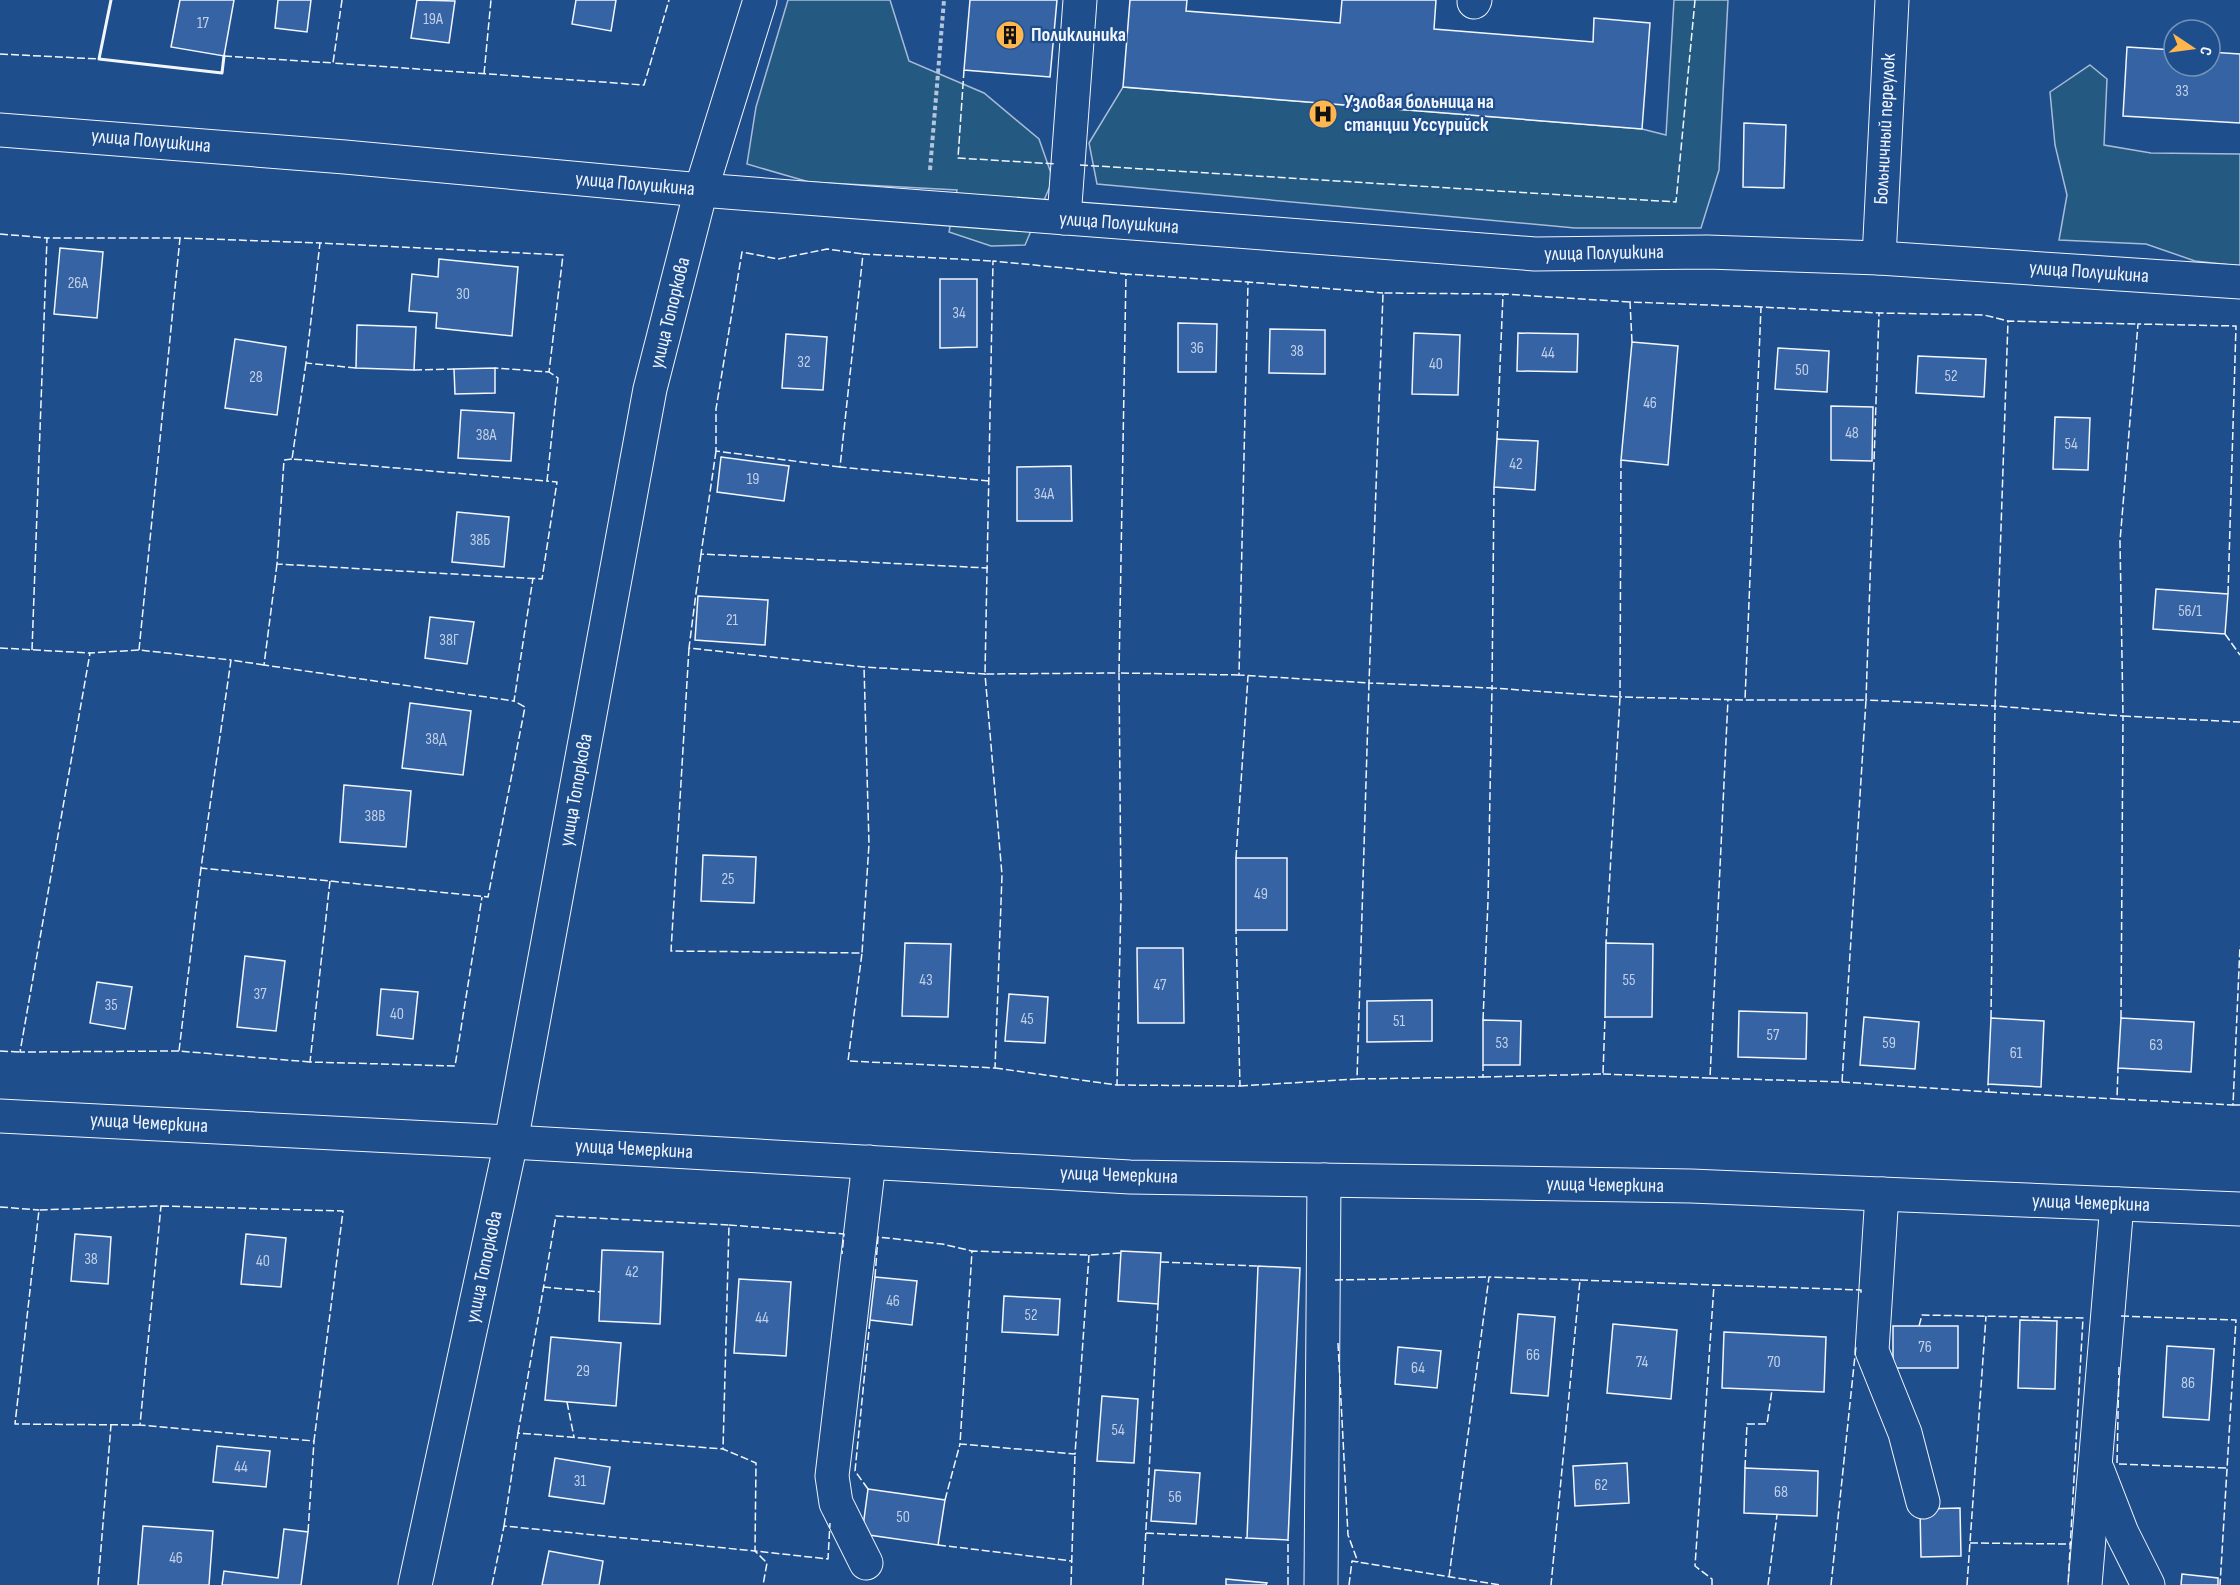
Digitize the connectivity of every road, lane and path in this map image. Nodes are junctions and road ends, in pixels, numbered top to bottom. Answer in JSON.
{"nodes":[{"id":1,"x":760,"y":0,"type":"edge"},
{"id":2,"x":944,"y":0,"type":"edge"},
{"id":3,"x":1080,"y":0,"type":"edge"},
{"id":4,"x":1892,"y":0,"type":"edge"},
{"id":5,"x":0,"y":129,"type":"edge"},
{"id":6,"x":701,"y":190,"type":"junction"},
{"id":7,"x":927,"y":208,"type":"junction"},
{"id":8,"x":1064,"y":218,"type":"junction"},
{"id":9,"x":1879,"y":258,"type":"junction"},
{"id":10,"x":2240,"y":282,"type":"edge"},
{"id":11,"x":0,"y":1116,"type":"edge"},
{"id":12,"x":511,"y":1142,"type":"junction"},
{"id":13,"x":869,"y":1162,"type":"junction"},
{"id":14,"x":1324,"y":1180,"type":"junction"},
{"id":15,"x":1882,"y":1194,"type":"junction"},
{"id":16,"x":2117,"y":1204,"type":"junction"},
{"id":17,"x":2240,"y":1209,"type":"edge"},
{"id":18,"x":2095,"y":1464,"type":"junction"},
{"id":19,"x":1923,"y":1502,"type":"dead end"},
{"id":20,"x":866,"y":1563,"type":"dead end"},
{"id":21,"x":416,"y":1585,"type":"edge"},
{"id":22,"x":1321,"y":1585,"type":"edge"},
{"id":23,"x":2085,"y":1585,"type":"edge"},
{"id":24,"x":2148,"y":1585,"type":"edge"}],
"edges":[{"from":1,"to":6,"type":"street","name":"улица Топоркова"},
{"from":2,"to":7,"type":"path"},
{"from":3,"to":8,"type":"street"},
{"from":4,"to":9,"type":"street","name":"Больничный переулок"},
{"from":5,"to":6,"type":"street","name":"улица Полушкина"},
{"from":6,"to":7,"type":"street","name":"улица Полушкина"},
{"from":6,"to":12,"type":"street","name":"улица Топоркова"},
{"from":7,"to":8,"type":"street","name":"улица Полушкина"},
{"from":8,"to":9,"type":"street","name":"улица Полушкина"},
{"from":9,"to":10,"type":"street","name":"улица Полушкина"},
{"from":11,"to":12,"type":"street","name":"улица Чемеркина"},
{"from":12,"to":13,"type":"street","name":"улица Чемеркина"},
{"from":12,"to":21,"type":"street","name":"улица Топоркова"},
{"from":13,"to":14,"type":"street","name":"улица Чемеркина"},
{"from":13,"to":20,"type":"street"},
{"from":14,"to":15,"type":"street","name":"улица Чемеркина"},
{"from":14,"to":22,"type":"street"},
{"from":15,"to":16,"type":"street","name":"улица Чемеркина"},
{"from":15,"to":19,"type":"street"},
{"from":16,"to":17,"type":"street","name":"улица Чемеркина"},
{"from":16,"to":18,"type":"street"},
{"from":18,"to":23,"type":"street"},
{"from":18,"to":24,"type":"street"}]}
